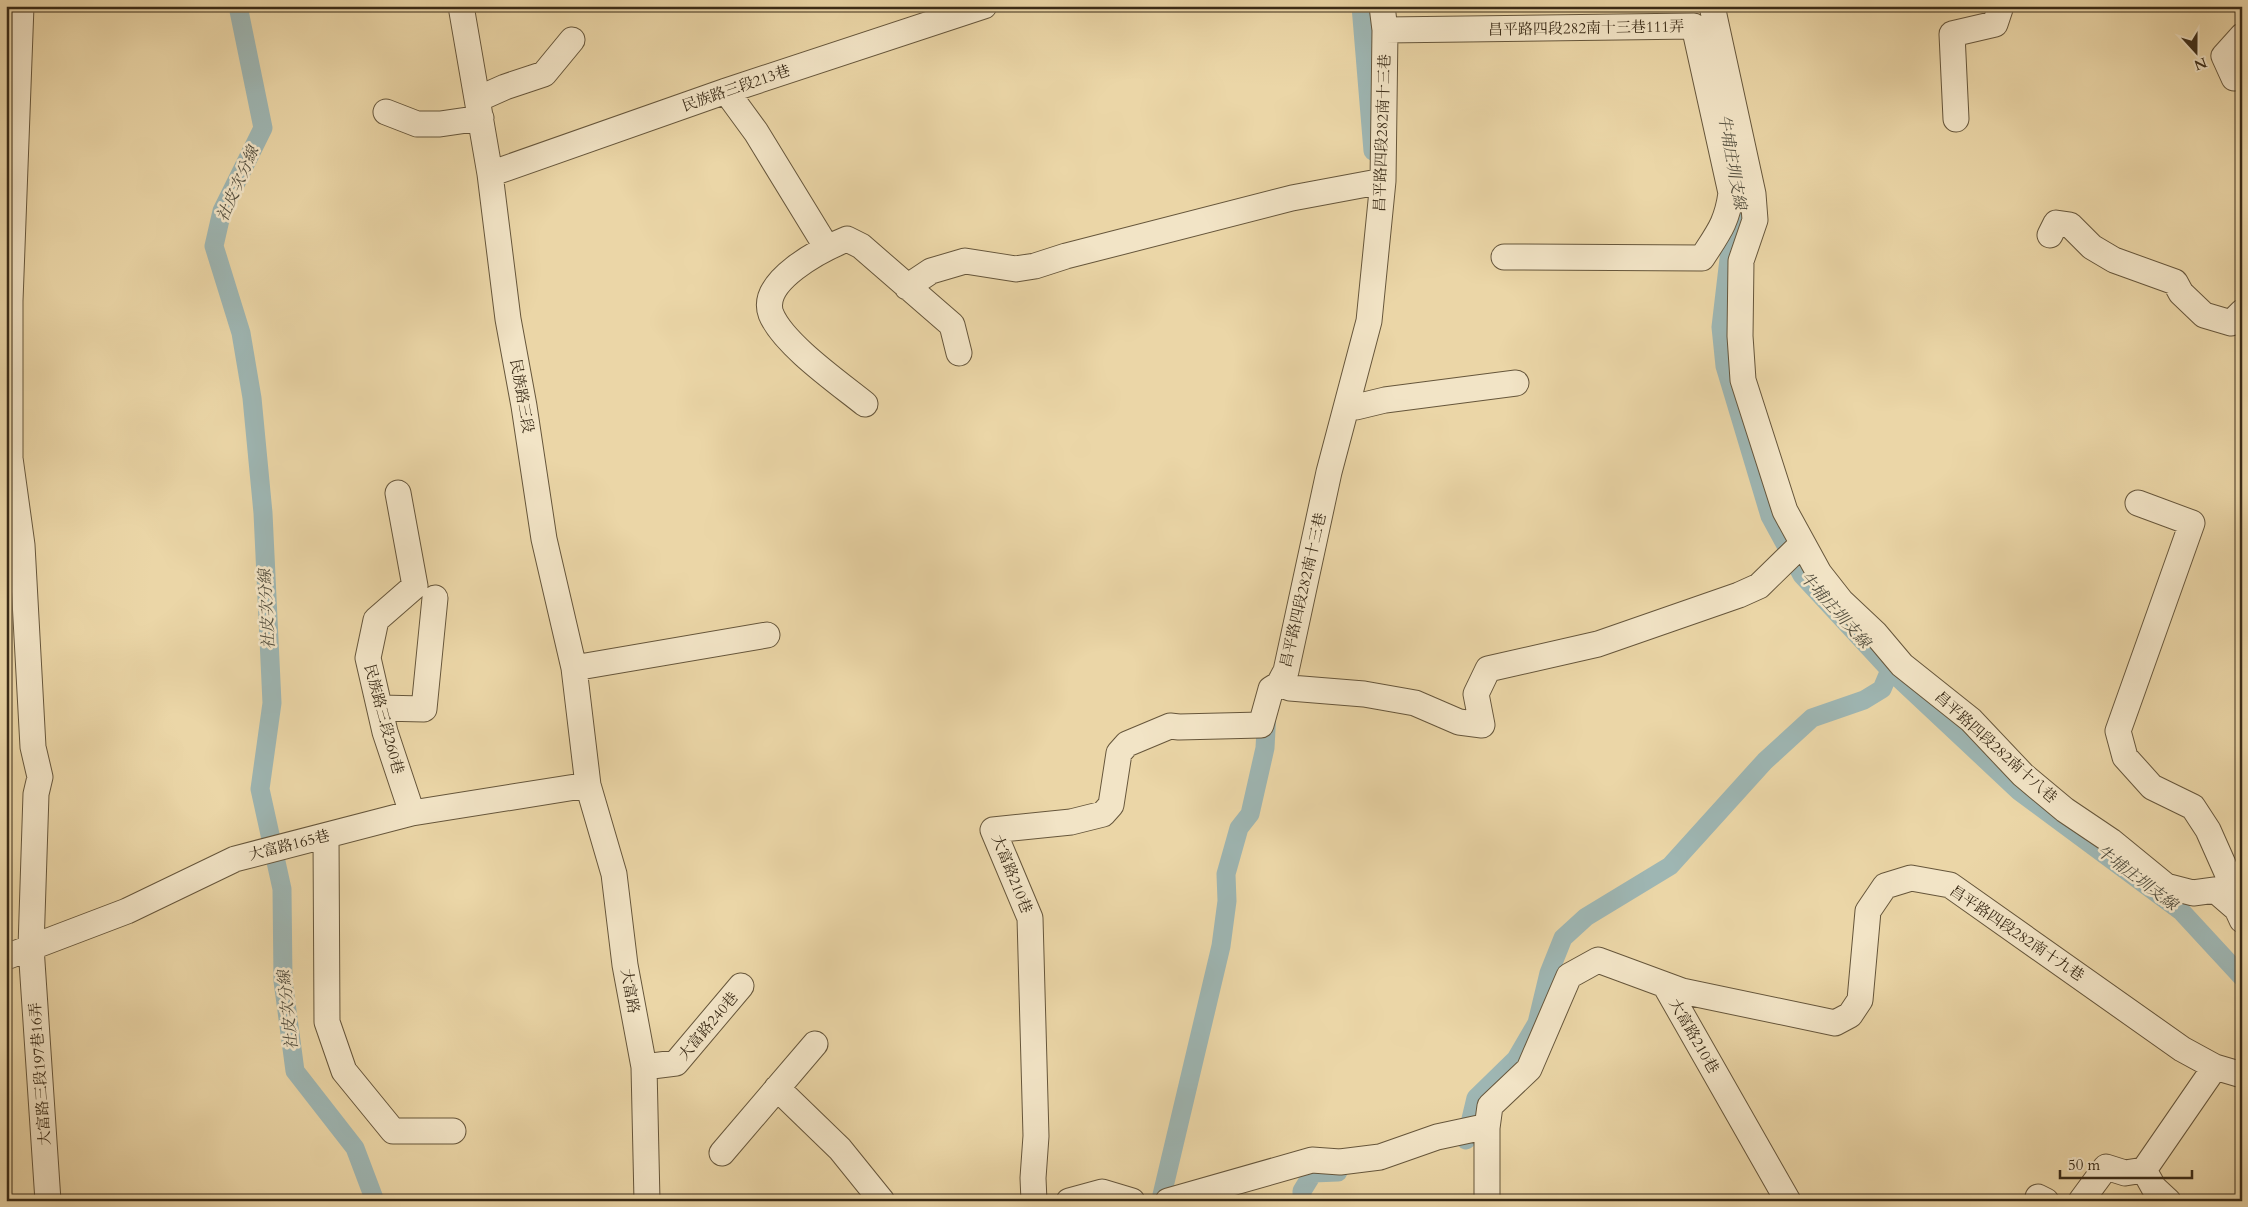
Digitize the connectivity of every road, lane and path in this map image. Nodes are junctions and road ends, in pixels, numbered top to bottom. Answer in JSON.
{"nodes":[{"id":1,"x":21,"y":6,"type":"edge"},
{"id":2,"x":461,"y":6,"type":"edge"},
{"id":3,"x":984,"y":6,"type":"edge"},
{"id":4,"x":1712,"y":6,"type":"edge"},
{"id":5,"x":2001,"y":6,"type":"edge"},
{"id":6,"x":1383,"y":18,"type":"edge"},
{"id":7,"x":2242,"y":36,"type":"edge"},
{"id":8,"x":572,"y":40,"type":"dead end"},
{"id":9,"x":2242,"y":75,"type":"edge"},
{"id":10,"x":726,"y":91,"type":"junction"},
{"id":11,"x":479,"y":108,"type":"junction"},
{"id":12,"x":386,"y":112,"type":"dead end"},
{"id":13,"x":1956,"y":119,"type":"dead end"},
{"id":14,"x":490,"y":174,"type":"junction"},
{"id":15,"x":1383,"y":181,"type":"junction"},
{"id":16,"x":2050,"y":235,"type":"dead end"},
{"id":17,"x":827,"y":248,"type":"junction"},
{"id":18,"x":1504,"y":257,"type":"dead end"},
{"id":19,"x":1722,"y":260,"type":"junction"},
{"id":20,"x":907,"y":287,"type":"junction"},
{"id":21,"x":2242,"y":312,"type":"edge"},
{"id":22,"x":959,"y":353,"type":"dead end"},
{"id":23,"x":1516,"y":383,"type":"dead end"},
{"id":24,"x":865,"y":404,"type":"dead end"},
{"id":25,"x":1346,"y":406,"type":"junction"},
{"id":26,"x":398,"y":492,"type":"dead end"},
{"id":27,"x":2138,"y":503,"type":"dead end"},
{"id":28,"x":1793,"y":552,"type":"junction"},
{"id":29,"x":435,"y":598,"type":"dead end"},
{"id":30,"x":767,"y":635,"type":"dead end"},
{"id":31,"x":574,"y":668,"type":"junction"},
{"id":32,"x":1279,"y":684,"type":"junction"},
{"id":33,"x":380,"y":708,"type":"junction"},
{"id":34,"x":588,"y":785,"type":"junction"},
{"id":35,"x":412,"y":813,"type":"junction"},
{"id":36,"x":326,"y":836,"type":"junction"},
{"id":37,"x":2239,"y":914,"type":"edge"},
{"id":38,"x":31,"y":947,"type":"junction"},
{"id":39,"x":6,"y":957,"type":"edge"},
{"id":40,"x":741,"y":986,"type":"dead end"},
{"id":41,"x":1665,"y":986,"type":"junction"},
{"id":42,"x":815,"y":1044,"type":"dead end"},
{"id":43,"x":644,"y":1067,"type":"junction"},
{"id":44,"x":2214,"y":1067,"type":"junction"},
{"id":45,"x":2242,"y":1075,"type":"edge"},
{"id":46,"x":777,"y":1088,"type":"junction"},
{"id":47,"x":1483,"y":1128,"type":"junction"},
{"id":48,"x":453,"y":1131,"type":"dead end"},
{"id":49,"x":722,"y":1153,"type":"dead end"},
{"id":50,"x":2144,"y":1170,"type":"junction"},
{"id":51,"x":48,"y":1201,"type":"edge"},
{"id":52,"x":647,"y":1201,"type":"edge"},
{"id":53,"x":882,"y":1201,"type":"edge"},
{"id":54,"x":1034,"y":1201,"type":"edge"},
{"id":55,"x":1069,"y":1201,"type":"edge"},
{"id":56,"x":1132,"y":1201,"type":"edge"},
{"id":57,"x":1168,"y":1201,"type":"edge"},
{"id":58,"x":1487,"y":1201,"type":"edge"},
{"id":59,"x":1788,"y":1201,"type":"edge"},
{"id":60,"x":2080,"y":1201,"type":"edge"},
{"id":61,"x":2168,"y":1201,"type":"edge"}],
"edges":[{"from":1,"to":38,"type":"street","name":"大富路三段197巷16弄"},
{"from":2,"to":11,"type":"street","name":"民族路三段"},
{"from":3,"to":10,"type":"street","name":"民族路三段213巷"},
{"from":4,"to":19,"type":"street","name":"昌平路四段282南十八巷"},
{"from":5,"to":13,"type":"street"},
{"from":6,"to":15,"type":"street","name":"昌平路四段282南十三巷"},
{"from":6,"to":19,"type":"street","name":"昌平路四段282南十三巷111弄"},
{"from":7,"to":9,"type":"street"},
{"from":8,"to":11,"type":"street"},
{"from":10,"to":14,"type":"street","name":"民族路三段213巷"},
{"from":10,"to":17,"type":"street"},
{"from":11,"to":12,"type":"street"},
{"from":11,"to":14,"type":"street","name":"民族路三段"},
{"from":14,"to":31,"type":"street","name":"民族路三段"},
{"from":15,"to":20,"type":"street"},
{"from":15,"to":25,"type":"street","name":"昌平路四段282南十三巷"},
{"from":16,"to":21,"type":"street"},
{"from":17,"to":20,"type":"street"},
{"from":17,"to":24,"type":"street"},
{"from":18,"to":19,"type":"street"},
{"from":19,"to":28,"type":"street","name":"昌平路四段282南十八巷"},
{"from":20,"to":22,"type":"street"},
{"from":23,"to":25,"type":"street"},
{"from":25,"to":32,"type":"street","name":"昌平路四段282南十三巷"},
{"from":26,"to":33,"type":"street","name":"民族路三段260巷"},
{"from":27,"to":37,"type":"street","name":"昌平路四段282南十八巷"},
{"from":28,"to":32,"type":"street","name":"昌平路四段282南十三巷"},
{"from":28,"to":37,"type":"street","name":"昌平路四段282南十八巷"},
{"from":29,"to":33,"type":"street"},
{"from":30,"to":31,"type":"street"},
{"from":31,"to":34,"type":"street","name":"民族路三段"},
{"from":32,"to":54,"type":"street","name":"大富路210巷"},
{"from":33,"to":35,"type":"street","name":"民族路三段260巷"},
{"from":34,"to":35,"type":"street","name":"大富路165巷"},
{"from":34,"to":43,"type":"street","name":"大富路"},
{"from":35,"to":36,"type":"street","name":"大富路165巷"},
{"from":36,"to":38,"type":"street","name":"大富路165巷"},
{"from":36,"to":48,"type":"street"},
{"from":38,"to":39,"type":"street","name":"大富路165巷"},
{"from":38,"to":51,"type":"street","name":"大富路三段197巷16弄"},
{"from":40,"to":43,"type":"street","name":"大富路240巷"},
{"from":41,"to":44,"type":"street","name":"昌平路四段282南十九巷"},
{"from":41,"to":47,"type":"street","name":"大富路210巷"},
{"from":41,"to":59,"type":"street","name":"大富路210巷"},
{"from":42,"to":46,"type":"street"},
{"from":43,"to":52,"type":"street","name":"大富路"},
{"from":44,"to":45,"type":"street","name":"昌平路四段282南十九巷"},
{"from":44,"to":50,"type":"street"},
{"from":46,"to":49,"type":"street"},
{"from":46,"to":53,"type":"street"},
{"from":47,"to":57,"type":"street"},
{"from":47,"to":58,"type":"street","name":"大富路210巷"},
{"from":50,"to":60,"type":"street"},
{"from":50,"to":61,"type":"street"},
{"from":55,"to":56,"type":"street"}]}
